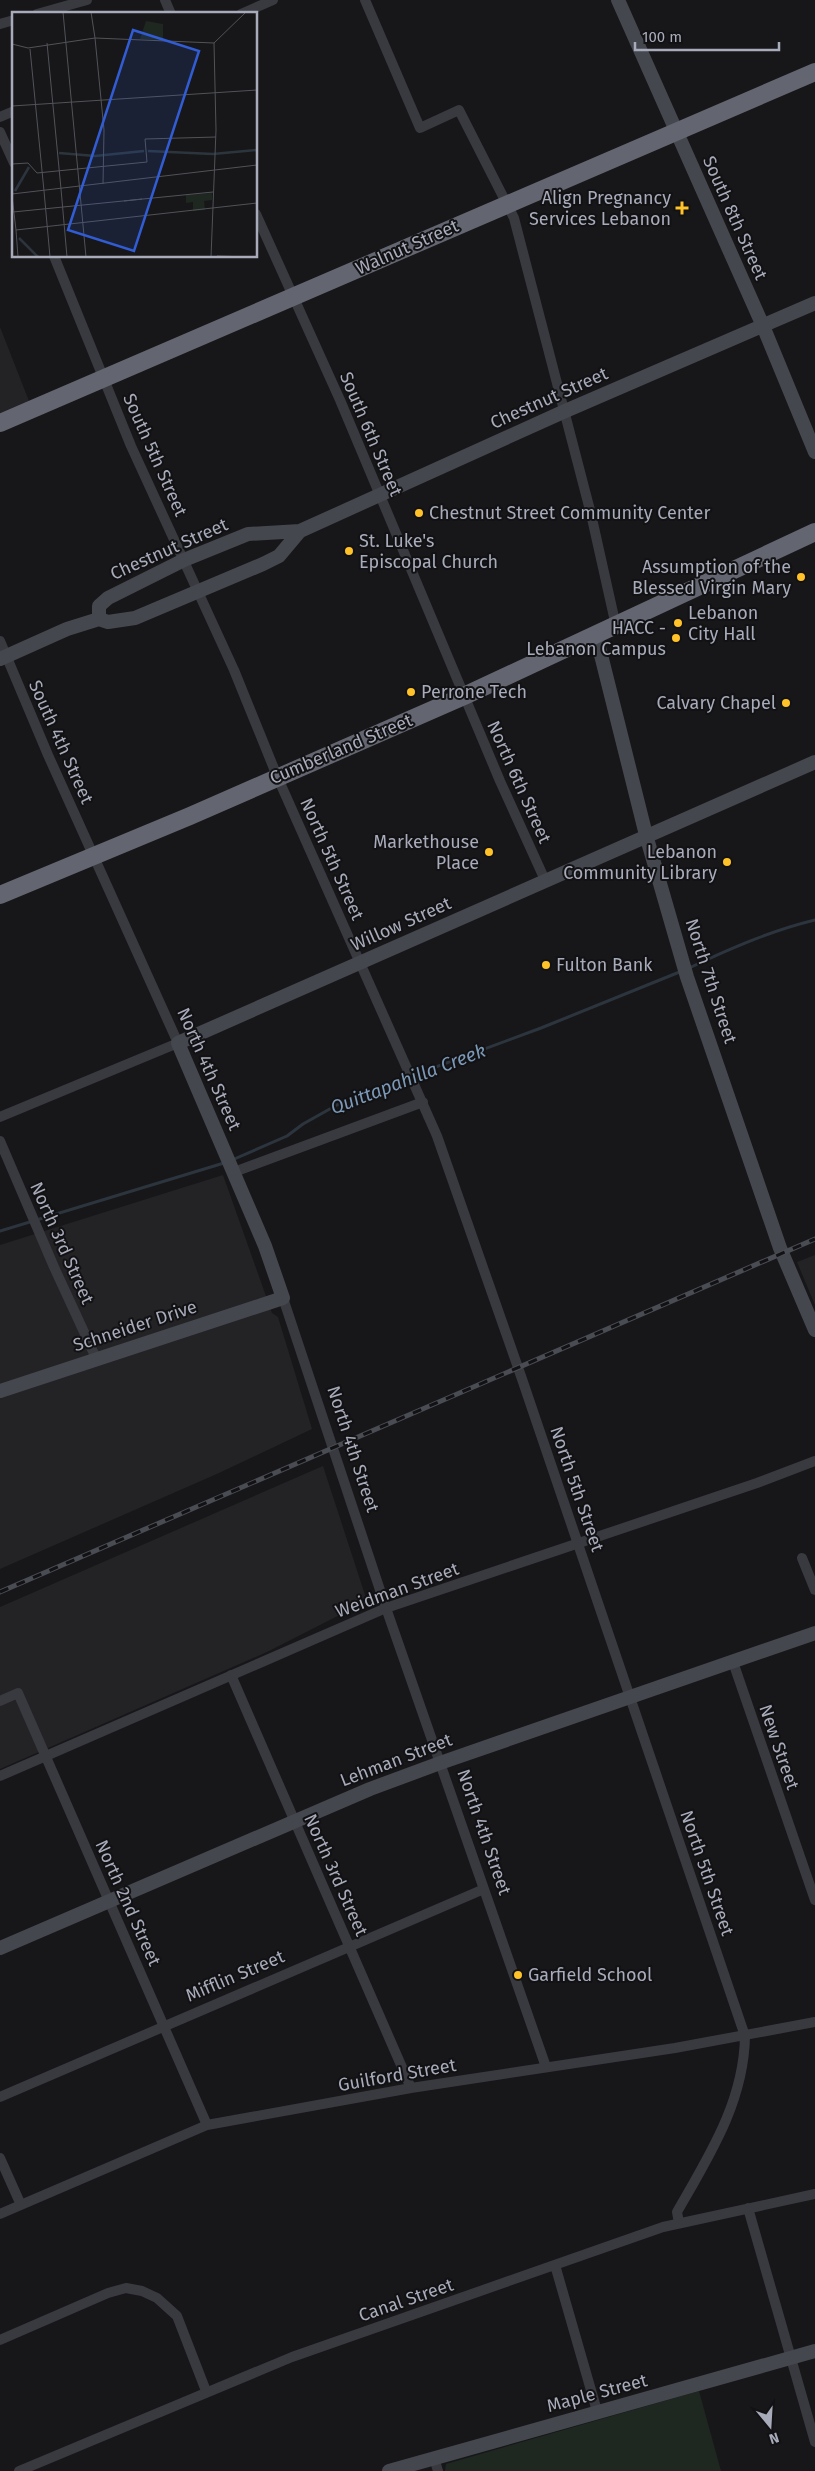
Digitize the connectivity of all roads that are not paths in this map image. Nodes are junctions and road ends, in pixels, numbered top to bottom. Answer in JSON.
{"nodes":[{"id":1,"x":87,"y":0,"type":"edge"},
{"id":2,"x":165,"y":0,"type":"edge"},
{"id":3,"x":273,"y":0,"type":"edge"},
{"id":4,"x":365,"y":0,"type":"edge"},
{"id":5,"x":618,"y":0,"type":"edge"},
{"id":6,"x":63,"y":3,"type":"edge"},
{"id":7,"x":42,"y":12,"type":"edge"},
{"id":8,"x":170,"y":12,"type":"edge"},
{"id":9,"x":246,"y":12,"type":"edge"},
{"id":10,"x":815,"y":72,"type":"edge"},
{"id":11,"x":12,"y":113,"type":"edge"},
{"id":12,"x":0,"y":117,"type":"edge"},
{"id":13,"x":0,"y":132,"type":"edge"},
{"id":14,"x":676,"y":133,"type":"junction"},
{"id":15,"x":12,"y":159,"type":"edge"},
{"id":16,"x":505,"y":204,"type":"junction"},
{"id":17,"x":258,"y":218,"type":"edge"},
{"id":18,"x":55,"y":258,"type":"edge"},
{"id":19,"x":294,"y":296,"type":"junction"},
{"id":20,"x":815,"y":303,"type":"edge"},
{"id":21,"x":763,"y":326,"type":"junction"},
{"id":22,"x":104,"y":378,"type":"junction"},
{"id":23,"x":563,"y":412,"type":"junction"},
{"id":24,"x":0,"y":423,"type":"edge"},
{"id":25,"x":815,"y":452,"type":"edge"},
{"id":26,"x":380,"y":496,"type":"junction"},
{"id":27,"x":300,"y":530,"type":"junction"},
{"id":28,"x":815,"y":532,"type":"edge"},
{"id":29,"x":184,"y":560,"type":"junction"},
{"id":30,"x":198,"y":591,"type":"junction"},
{"id":31,"x":99,"y":618,"type":"junction"},
{"id":32,"x":616,"y":626,"type":"junction"},
{"id":33,"x":596,"y":635,"type":"junction"},
{"id":34,"x":0,"y":641,"type":"edge"},
{"id":35,"x":3,"y":658,"type":"edge"},
{"id":36,"x":464,"y":696,"type":"junction"},
{"id":37,"x":815,"y":762,"type":"edge"},
{"id":38,"x":277,"y":776,"type":"junction"},
{"id":39,"x":646,"y":835,"type":"junction"},
{"id":40,"x":94,"y":854,"type":"junction"},
{"id":41,"x":545,"y":880,"type":"junction"},
{"id":42,"x":0,"y":896,"type":"edge"},
{"id":43,"x":361,"y":963,"type":"junction"},
{"id":44,"x":178,"y":1043,"type":"junction"},
{"id":45,"x":422,"y":1102,"type":"junction"},
{"id":46,"x":0,"y":1116,"type":"edge"},
{"id":47,"x":0,"y":1142,"type":"edge"},
{"id":48,"x":231,"y":1165,"type":"junction"},
{"id":49,"x":283,"y":1298,"type":"junction"},
{"id":50,"x":815,"y":1330,"type":"edge"},
{"id":51,"x":96,"y":1358,"type":"junction"},
{"id":52,"x":0,"y":1392,"type":"edge"},
{"id":53,"x":815,"y":1461,"type":"edge"},
{"id":54,"x":578,"y":1544,"type":"junction"},
{"id":55,"x":802,"y":1558,"type":"dead end"},
{"id":56,"x":815,"y":1590,"type":"edge"},
{"id":57,"x":386,"y":1608,"type":"junction"},
{"id":58,"x":815,"y":1633,"type":"edge"},
{"id":59,"x":733,"y":1662,"type":"junction"},
{"id":60,"x":231,"y":1675,"type":"junction"},
{"id":61,"x":630,"y":1697,"type":"junction"},
{"id":62,"x":0,"y":1700,"type":"edge"},
{"id":63,"x":46,"y":1756,"type":"junction"},
{"id":64,"x":440,"y":1762,"type":"junction"},
{"id":65,"x":0,"y":1776,"type":"edge"},
{"id":66,"x":294,"y":1820,"type":"junction"},
{"id":67,"x":484,"y":1889,"type":"junction"},
{"id":68,"x":815,"y":1900,"type":"edge"},
{"id":69,"x":110,"y":1902,"type":"junction"},
{"id":70,"x":349,"y":1945,"type":"junction"},
{"id":71,"x":0,"y":1948,"type":"edge"},
{"id":72,"x":815,"y":2022,"type":"edge"},
{"id":73,"x":163,"y":2025,"type":"junction"},
{"id":74,"x":744,"y":2036,"type":"junction"},
{"id":75,"x":546,"y":2067,"type":"junction"},
{"id":76,"x":411,"y":2088,"type":"junction"},
{"id":77,"x":0,"y":2096,"type":"edge"},
{"id":78,"x":207,"y":2125,"type":"junction"},
{"id":79,"x":0,"y":2158,"type":"edge"},
{"id":80,"x":815,"y":2194,"type":"edge"},
{"id":81,"x":21,"y":2205,"type":"junction"},
{"id":82,"x":748,"y":2208,"type":"junction"},
{"id":83,"x":0,"y":2214,"type":"edge"},
{"id":84,"x":679,"y":2222,"type":"junction"},
{"id":85,"x":556,"y":2265,"type":"junction"},
{"id":86,"x":0,"y":2340,"type":"edge"},
{"id":87,"x":815,"y":2351,"type":"edge"},
{"id":88,"x":791,"y":2358,"type":"junction"},
{"id":89,"x":206,"y":2391,"type":"junction"},
{"id":90,"x":597,"y":2412,"type":"junction"},
{"id":91,"x":815,"y":2442,"type":"edge"},
{"id":92,"x":436,"y":2465,"type":"edge"},
{"id":93,"x":19,"y":2471,"type":"edge"},
{"id":94,"x":389,"y":2471,"type":"edge"}],
"edges":[{"from":1,"to":6,"type":"street"},
{"from":2,"to":8,"type":"street"},
{"from":3,"to":9,"type":"street"},
{"from":4,"to":16,"type":"street"},
{"from":5,"to":14,"type":"street","name":"South 8th Street"},
{"from":6,"to":7,"type":"street"},
{"from":10,"to":14,"type":"highway","name":"Walnut Street"},
{"from":11,"to":12,"type":"street"},
{"from":13,"to":15,"type":"street"},
{"from":14,"to":16,"type":"highway","name":"Walnut Street"},
{"from":14,"to":21,"type":"street","name":"South 8th Street"},
{"from":16,"to":19,"type":"highway","name":"Walnut Street"},
{"from":16,"to":23,"type":"street"},
{"from":17,"to":19,"type":"street","name":"South 6th Street"},
{"from":18,"to":22,"type":"street","name":"South 5th Street"},
{"from":19,"to":22,"type":"highway","name":"Walnut Street"},
{"from":19,"to":26,"type":"street","name":"South 6th Street"},
{"from":20,"to":21,"type":"street","name":"Chestnut Street"},
{"from":21,"to":23,"type":"street","name":"Chestnut Street"},
{"from":21,"to":25,"type":"street","name":"South 8th Street"},
{"from":22,"to":24,"type":"highway","name":"Walnut Street"},
{"from":22,"to":29,"type":"street","name":"South 5th Street"},
{"from":23,"to":26,"type":"street","name":"Chestnut Street"},
{"from":23,"to":32,"type":"street"},
{"from":26,"to":27,"type":"street","name":"Chestnut Street"},
{"from":26,"to":36,"type":"street","name":"South 6th Street"},
{"from":27,"to":29,"type":"street","name":"Chestnut Street"},
{"from":27,"to":30,"type":"street","name":"Chestnut Street"},
{"from":28,"to":32,"type":"highway","name":"Cumberland Street"},
{"from":29,"to":30,"type":"street","name":"South 5th Street"},
{"from":29,"to":31,"type":"street","name":"Chestnut Street"},
{"from":30,"to":31,"type":"street","name":"Chestnut Street"},
{"from":30,"to":38,"type":"street","name":"South 5th Street"},
{"from":31,"to":35,"type":"street","name":"Chestnut Street"},
{"from":32,"to":33,"type":"highway","name":"Cumberland Street"},
{"from":33,"to":36,"type":"highway","name":"Cumberland Street"},
{"from":33,"to":39,"type":"street","name":"North 7th Street"},
{"from":34,"to":35,"type":"street","name":"South 4th Street"},
{"from":35,"to":40,"type":"street","name":"South 4th Street"},
{"from":36,"to":38,"type":"highway","name":"Cumberland Street"},
{"from":36,"to":41,"type":"street","name":"North 6th Street"},
{"from":37,"to":39,"type":"street","name":"Willow Street"},
{"from":38,"to":40,"type":"highway","name":"Cumberland Street"},
{"from":38,"to":43,"type":"street","name":"North 5th Street"},
{"from":39,"to":41,"type":"street","name":"Willow Street"},
{"from":39,"to":50,"type":"street","name":"North 7th Street"},
{"from":40,"to":42,"type":"highway","name":"Cumberland Street"},
{"from":40,"to":44,"type":"street","name":"North 4th Street"},
{"from":41,"to":43,"type":"street","name":"Willow Street"},
{"from":43,"to":44,"type":"street","name":"Willow Street"},
{"from":43,"to":45,"type":"street","name":"North 5th Street"},
{"from":44,"to":46,"type":"street","name":"Willow Street"},
{"from":44,"to":48,"type":"street","name":"North 4th Street"},
{"from":45,"to":48,"type":"street"},
{"from":45,"to":54,"type":"street","name":"North 5th Street"},
{"from":47,"to":51,"type":"street","name":"North 3rd Street"},
{"from":48,"to":49,"type":"street","name":"North 4th Street"},
{"from":49,"to":51,"type":"street","name":"Schneider Drive"},
{"from":49,"to":57,"type":"street","name":"North 4th Street"},
{"from":51,"to":52,"type":"street","name":"Schneider Drive"},
{"from":53,"to":54,"type":"street","name":"Weidman Street"},
{"from":54,"to":57,"type":"street","name":"Weidman Street"},
{"from":54,"to":61,"type":"street","name":"North 5th Street"},
{"from":55,"to":56,"type":"street"},
{"from":57,"to":60,"type":"street","name":"Weidman Street"},
{"from":57,"to":64,"type":"street","name":"North 4th Street"},
{"from":58,"to":59,"type":"street","name":"Lehman Street"},
{"from":59,"to":61,"type":"street","name":"Lehman Street"},
{"from":59,"to":68,"type":"street","name":"New Street"},
{"from":60,"to":63,"type":"street","name":"Weidman Street"},
{"from":60,"to":66,"type":"street","name":"North 3rd Street"},
{"from":61,"to":64,"type":"street","name":"Lehman Street"},
{"from":61,"to":74,"type":"street","name":"North 5th Street"},
{"from":62,"to":63,"type":"street","name":"North 2nd Street"},
{"from":63,"to":65,"type":"street","name":"Weidman Street"},
{"from":63,"to":69,"type":"street","name":"North 2nd Street"},
{"from":64,"to":66,"type":"street","name":"Lehman Street"},
{"from":64,"to":67,"type":"street","name":"North 4th Street"},
{"from":66,"to":69,"type":"street","name":"Lehman Street"},
{"from":66,"to":70,"type":"street","name":"North 3rd Street"},
{"from":67,"to":70,"type":"street","name":"Mifflin Street"},
{"from":67,"to":75,"type":"street","name":"North 4th Street"},
{"from":69,"to":71,"type":"street","name":"Lehman Street"},
{"from":69,"to":73,"type":"street","name":"North 2nd Street"},
{"from":70,"to":73,"type":"street","name":"Mifflin Street"},
{"from":70,"to":76,"type":"street","name":"North 3rd Street"},
{"from":72,"to":74,"type":"street","name":"Guilford Street"},
{"from":73,"to":77,"type":"street","name":"Mifflin Street"},
{"from":73,"to":78,"type":"street","name":"North 2nd Street"},
{"from":74,"to":75,"type":"street","name":"Guilford Street"},
{"from":74,"to":84,"type":"street","name":"North 5th Street"},
{"from":75,"to":76,"type":"street","name":"Guilford Street"},
{"from":76,"to":78,"type":"street","name":"Guilford Street"},
{"from":78,"to":81,"type":"street","name":"Guilford Street"},
{"from":79,"to":81,"type":"street"},
{"from":80,"to":82,"type":"street","name":"Canal Street"},
{"from":81,"to":83,"type":"street","name":"Guilford Street"},
{"from":82,"to":84,"type":"street","name":"Canal Street"},
{"from":82,"to":88,"type":"street"},
{"from":84,"to":85,"type":"street","name":"Canal Street"},
{"from":85,"to":89,"type":"street","name":"Canal Street"},
{"from":85,"to":90,"type":"street"},
{"from":86,"to":89,"type":"street"},
{"from":87,"to":88,"type":"street","name":"Maple Street"},
{"from":88,"to":90,"type":"street","name":"Maple Street"},
{"from":88,"to":91,"type":"street"},
{"from":89,"to":93,"type":"street","name":"Canal Street"},
{"from":90,"to":92,"type":"street","name":"Maple Street"},
{"from":92,"to":94,"type":"street","name":"Maple Street"}]}
